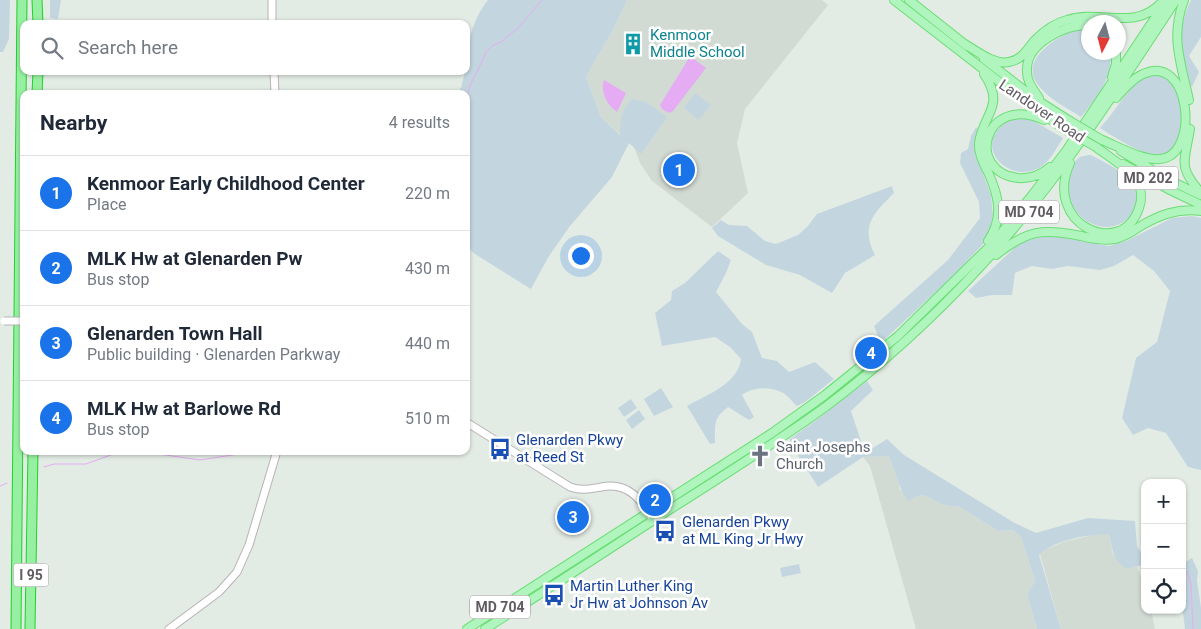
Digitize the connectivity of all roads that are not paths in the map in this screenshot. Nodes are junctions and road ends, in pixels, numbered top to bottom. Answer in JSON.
{"nodes":[{"id":1,"x":22,"y":0,"type":"edge"},
{"id":2,"x":37,"y":0,"type":"edge"},
{"id":3,"x":272,"y":0,"type":"edge"},
{"id":4,"x":909,"y":0,"type":"edge"},
{"id":5,"x":1164,"y":0,"type":"edge"},
{"id":6,"x":1167,"y":0,"type":"edge"},
{"id":7,"x":1176,"y":0,"type":"edge"},
{"id":8,"x":1184,"y":0,"type":"edge"},
{"id":9,"x":896,"y":1,"type":"edge"},
{"id":10,"x":22,"y":20,"type":"edge"},
{"id":11,"x":38,"y":20,"type":"edge"},
{"id":12,"x":272,"y":20,"type":"edge"},
{"id":13,"x":1081,"y":25,"type":"edge"},
{"id":14,"x":964,"y":43,"type":"junction"},
{"id":15,"x":1115,"y":60,"type":"edge"},
{"id":16,"x":980,"y":68,"type":"junction"},
{"id":17,"x":21,"y":75,"type":"edge"},
{"id":18,"x":38,"y":75,"type":"edge"},
{"id":19,"x":274,"y":75,"type":"edge"},
{"id":20,"x":21,"y":90,"type":"edge"},
{"id":21,"x":37,"y":90,"type":"edge"},
{"id":22,"x":275,"y":90,"type":"edge"},
{"id":23,"x":1104,"y":96,"type":"junction"},
{"id":24,"x":1045,"y":105,"type":"junction"},
{"id":25,"x":1095,"y":123,"type":"junction"},
{"id":26,"x":1064,"y":129,"type":"junction"},
{"id":27,"x":1102,"y":140,"type":"junction"},
{"id":28,"x":1096,"y":147,"type":"junction"},
{"id":29,"x":1070,"y":151,"type":"junction"},
{"id":30,"x":1201,"y":194,"type":"edge"},
{"id":31,"x":1201,"y":205,"type":"edge"},
{"id":32,"x":20,"y":210,"type":"edge"},
{"id":33,"x":1201,"y":211,"type":"edge"},
{"id":34,"x":975,"y":266,"type":"junction"},
{"id":35,"x":2,"y":321,"type":"edge"},
{"id":36,"x":20,"y":321,"type":"edge"},
{"id":37,"x":470,"y":425,"type":"edge"},
{"id":38,"x":773,"y":437,"type":"junction"},
{"id":39,"x":33,"y":455,"type":"edge"},
{"id":40,"x":276,"y":455,"type":"edge"},
{"id":41,"x":648,"y":512,"type":"junction"},
{"id":42,"x":653,"y":521,"type":"junction"},
{"id":43,"x":16,"y":629,"type":"edge"},
{"id":44,"x":30,"y":629,"type":"edge"},
{"id":45,"x":169,"y":629,"type":"edge"},
{"id":46,"x":467,"y":629,"type":"edge"},
{"id":47,"x":485,"y":629,"type":"edge"}],
"edges":[{"from":1,"to":10,"type":"highway","number":"I 95"},
{"from":2,"to":11,"type":"highway"},
{"from":3,"to":12,"type":"street"},
{"from":4,"to":14,"type":"main road","name":"Landover Road","number":"MD 202"},
{"from":5,"to":14,"type":"main road"},
{"from":6,"to":23,"type":"main road","number":"MD 704"},
{"from":7,"to":25,"type":"main road","number":"MD 704"},
{"from":8,"to":30,"type":"main road"},
{"from":9,"to":16,"type":"main road","name":"Landover Road","number":"MD 202"},
{"from":13,"to":24,"type":"main road"},
{"from":14,"to":24,"type":"main road","name":"Landover Road","number":"MD 202"},
{"from":15,"to":23,"type":"main road"},
{"from":16,"to":26,"type":"main road","name":"Landover Road","number":"MD 202"},
{"from":16,"to":34,"type":"main road"},
{"from":17,"to":20,"type":"highway","number":"I 95"},
{"from":18,"to":21,"type":"highway"},
{"from":19,"to":22,"type":"street"},
{"from":23,"to":29,"type":"main road","number":"MD 704"},
{"from":24,"to":27,"type":"main road","name":"Landover Road","number":"MD 202","bridge":true},
{"from":25,"to":27,"type":"main road"},
{"from":25,"to":29,"type":"main road","number":"MD 704"},
{"from":26,"to":28,"type":"main road","name":"Landover Road","number":"MD 202","bridge":true},
{"from":26,"to":29,"type":"main road"},
{"from":27,"to":30,"type":"main road","name":"Landover Road","number":"MD 202"},
{"from":28,"to":29,"type":"main road"},
{"from":28,"to":31,"type":"main road","name":"Landover Road","number":"MD 202"},
{"from":29,"to":34,"type":"main road","number":"MD 704"},
{"from":32,"to":43,"type":"highway","number":"I 95"},
{"from":33,"to":34,"type":"main road"},
{"from":34,"to":38,"type":"main road","number":"MD 704"},
{"from":35,"to":36,"type":"street","bridge":true},
{"from":37,"to":41,"type":"street"},
{"from":38,"to":41,"type":"main road","number":"MD 704"},
{"from":38,"to":42,"type":"main road","number":"MD 704"},
{"from":39,"to":44,"type":"highway","number":"I 95"},
{"from":40,"to":45,"type":"street"},
{"from":41,"to":42,"type":"street"},
{"from":41,"to":46,"type":"main road","number":"MD 704"},
{"from":42,"to":47,"type":"main road","number":"MD 704"}]}
